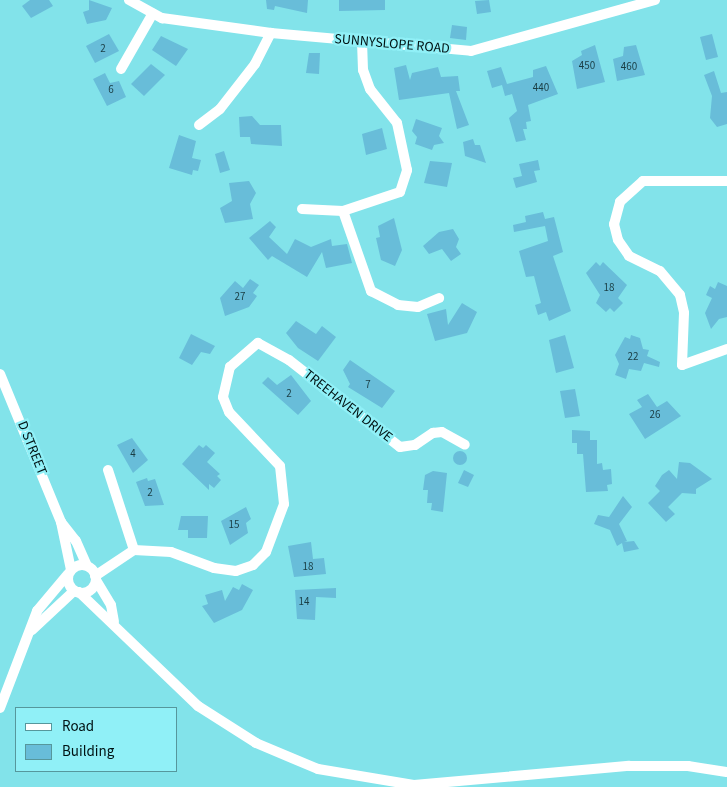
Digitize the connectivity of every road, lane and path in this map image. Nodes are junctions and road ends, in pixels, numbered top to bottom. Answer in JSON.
{"nodes":[{"id":1,"x":129,"y":0,"type":"edge"},
{"id":2,"x":655,"y":0,"type":"edge"},
{"id":3,"x":153,"y":13,"type":"junction"},
{"id":4,"x":271,"y":33,"type":"junction"},
{"id":5,"x":362,"y":42,"type":"junction"},
{"id":6,"x":121,"y":68,"type":"dead end"},
{"id":7,"x":199,"y":125,"type":"dead end"},
{"id":8,"x":727,"y":180,"type":"edge"},
{"id":9,"x":302,"y":209,"type":"dead end"},
{"id":10,"x":343,"y":211,"type":"junction"},
{"id":11,"x":439,"y":298,"type":"dead end"},
{"id":12,"x":727,"y":349,"type":"edge"},
{"id":13,"x":0,"y":374,"type":"edge"},
{"id":14,"x":465,"y":446,"type":"dead end"},
{"id":15,"x":108,"y":470,"type":"dead end"},
{"id":16,"x":61,"y":522,"type":"junction"},
{"id":17,"x":134,"y":550,"type":"junction"},
{"id":18,"x":70,"y":572,"type":"junction"},
{"id":19,"x":92,"y":572,"type":"junction"},
{"id":20,"x":76,"y":591,"type":"junction"},
{"id":21,"x":114,"y":622,"type":"junction"},
{"id":22,"x":32,"y":630,"type":"junction"},
{"id":23,"x":0,"y":708,"type":"edge"},
{"id":24,"x":727,"y":772,"type":"edge"}],
"edges":[{"from":1,"to":3,"type":"street","name":"SUNNYSLOPE ROAD"},
{"from":2,"to":5,"type":"street","name":"SUNNYSLOPE ROAD"},
{"from":3,"to":4,"type":"street","name":"SUNNYSLOPE ROAD"},
{"from":3,"to":6,"type":"street"},
{"from":4,"to":5,"type":"street","name":"SUNNYSLOPE ROAD"},
{"from":4,"to":7,"type":"street"},
{"from":5,"to":10,"type":"street"},
{"from":8,"to":12,"type":"street"},
{"from":9,"to":10,"type":"street"},
{"from":10,"to":11,"type":"street"},
{"from":13,"to":16,"type":"street","name":"D STREET"},
{"from":14,"to":17,"type":"street","name":"TREEHAVEN DRIVE"},
{"from":15,"to":17,"type":"street"},
{"from":16,"to":18,"type":"street","name":"D STREET"},
{"from":16,"to":19,"type":"street","name":"D STREET"},
{"from":17,"to":19,"type":"street"},
{"from":18,"to":19,"type":"street"},
{"from":18,"to":20,"type":"street","name":"D STREET"},
{"from":18,"to":22,"type":"street"},
{"from":19,"to":20,"type":"street"},
{"from":19,"to":21,"type":"street","name":"D STREET"},
{"from":20,"to":21,"type":"street"},
{"from":20,"to":22,"type":"street"},
{"from":21,"to":24,"type":"street"},
{"from":22,"to":23,"type":"street"}]}
